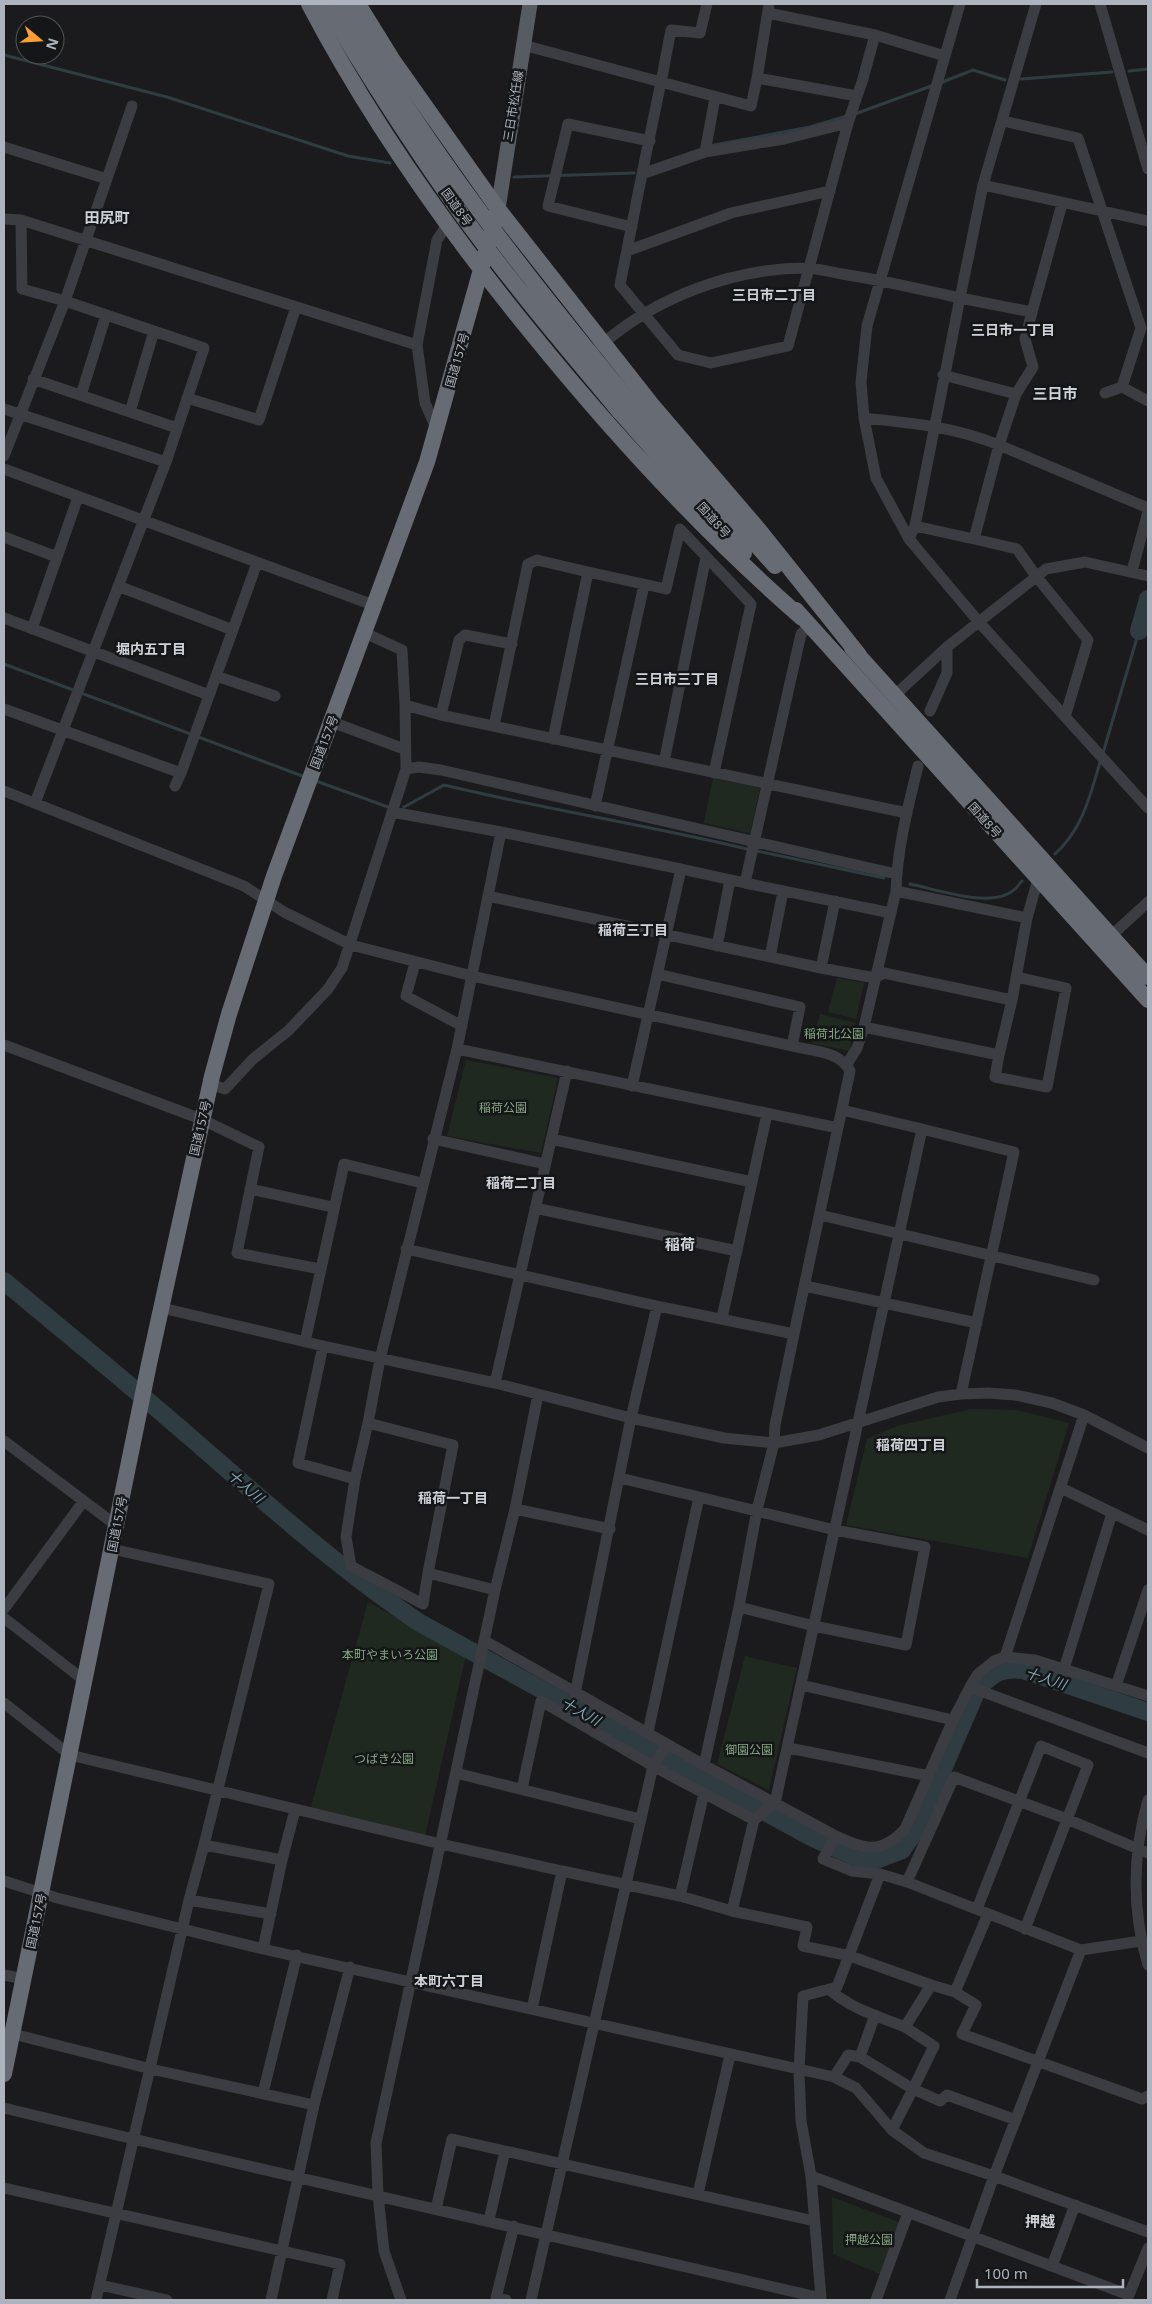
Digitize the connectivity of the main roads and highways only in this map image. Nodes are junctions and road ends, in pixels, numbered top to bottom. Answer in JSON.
{"nodes":[{"id":1,"x":309,"y":4,"type":"edge"},
{"id":2,"x":325,"y":4,"type":"edge"},
{"id":3,"x":343,"y":4,"type":"edge"},
{"id":4,"x":358,"y":4,"type":"edge"},
{"id":5,"x":530,"y":4,"type":"edge"},
{"id":6,"x":498,"y":209,"type":"junction"},
{"id":7,"x":481,"y":271,"type":"junction"},
{"id":8,"x":625,"y":407,"type":"junction"},
{"id":9,"x":806,"y":622,"type":"junction"},
{"id":10,"x":858,"y":655,"type":"junction"},
{"id":11,"x":1148,"y":977,"type":"edge"},
{"id":12,"x":1148,"y":1000,"type":"edge"},
{"id":13,"x":4,"y":2074,"type":"edge"}],
"edges":[{"from":1,"to":7,"type":"highway"},
{"from":2,"to":8,"type":"highway","name":"国道8号","bridge":true},
{"from":3,"to":8,"type":"highway","name":"国道8号","bridge":true},
{"from":4,"to":6,"type":"highway"},
{"from":5,"to":6,"type":"main road","name":"三日市松任線"},
{"from":6,"to":7,"type":"highway","name":"国道157号"},
{"from":6,"to":10,"type":"highway"},
{"from":7,"to":9,"type":"highway"},
{"from":7,"to":13,"type":"highway","name":"国道157号"},
{"from":8,"to":9,"type":"highway","name":"国道8号"},
{"from":8,"to":10,"type":"highway","name":"国道8号"},
{"from":9,"to":12,"type":"highway","name":"国道8号"},
{"from":10,"to":11,"type":"highway","name":"国道8号"}]}
